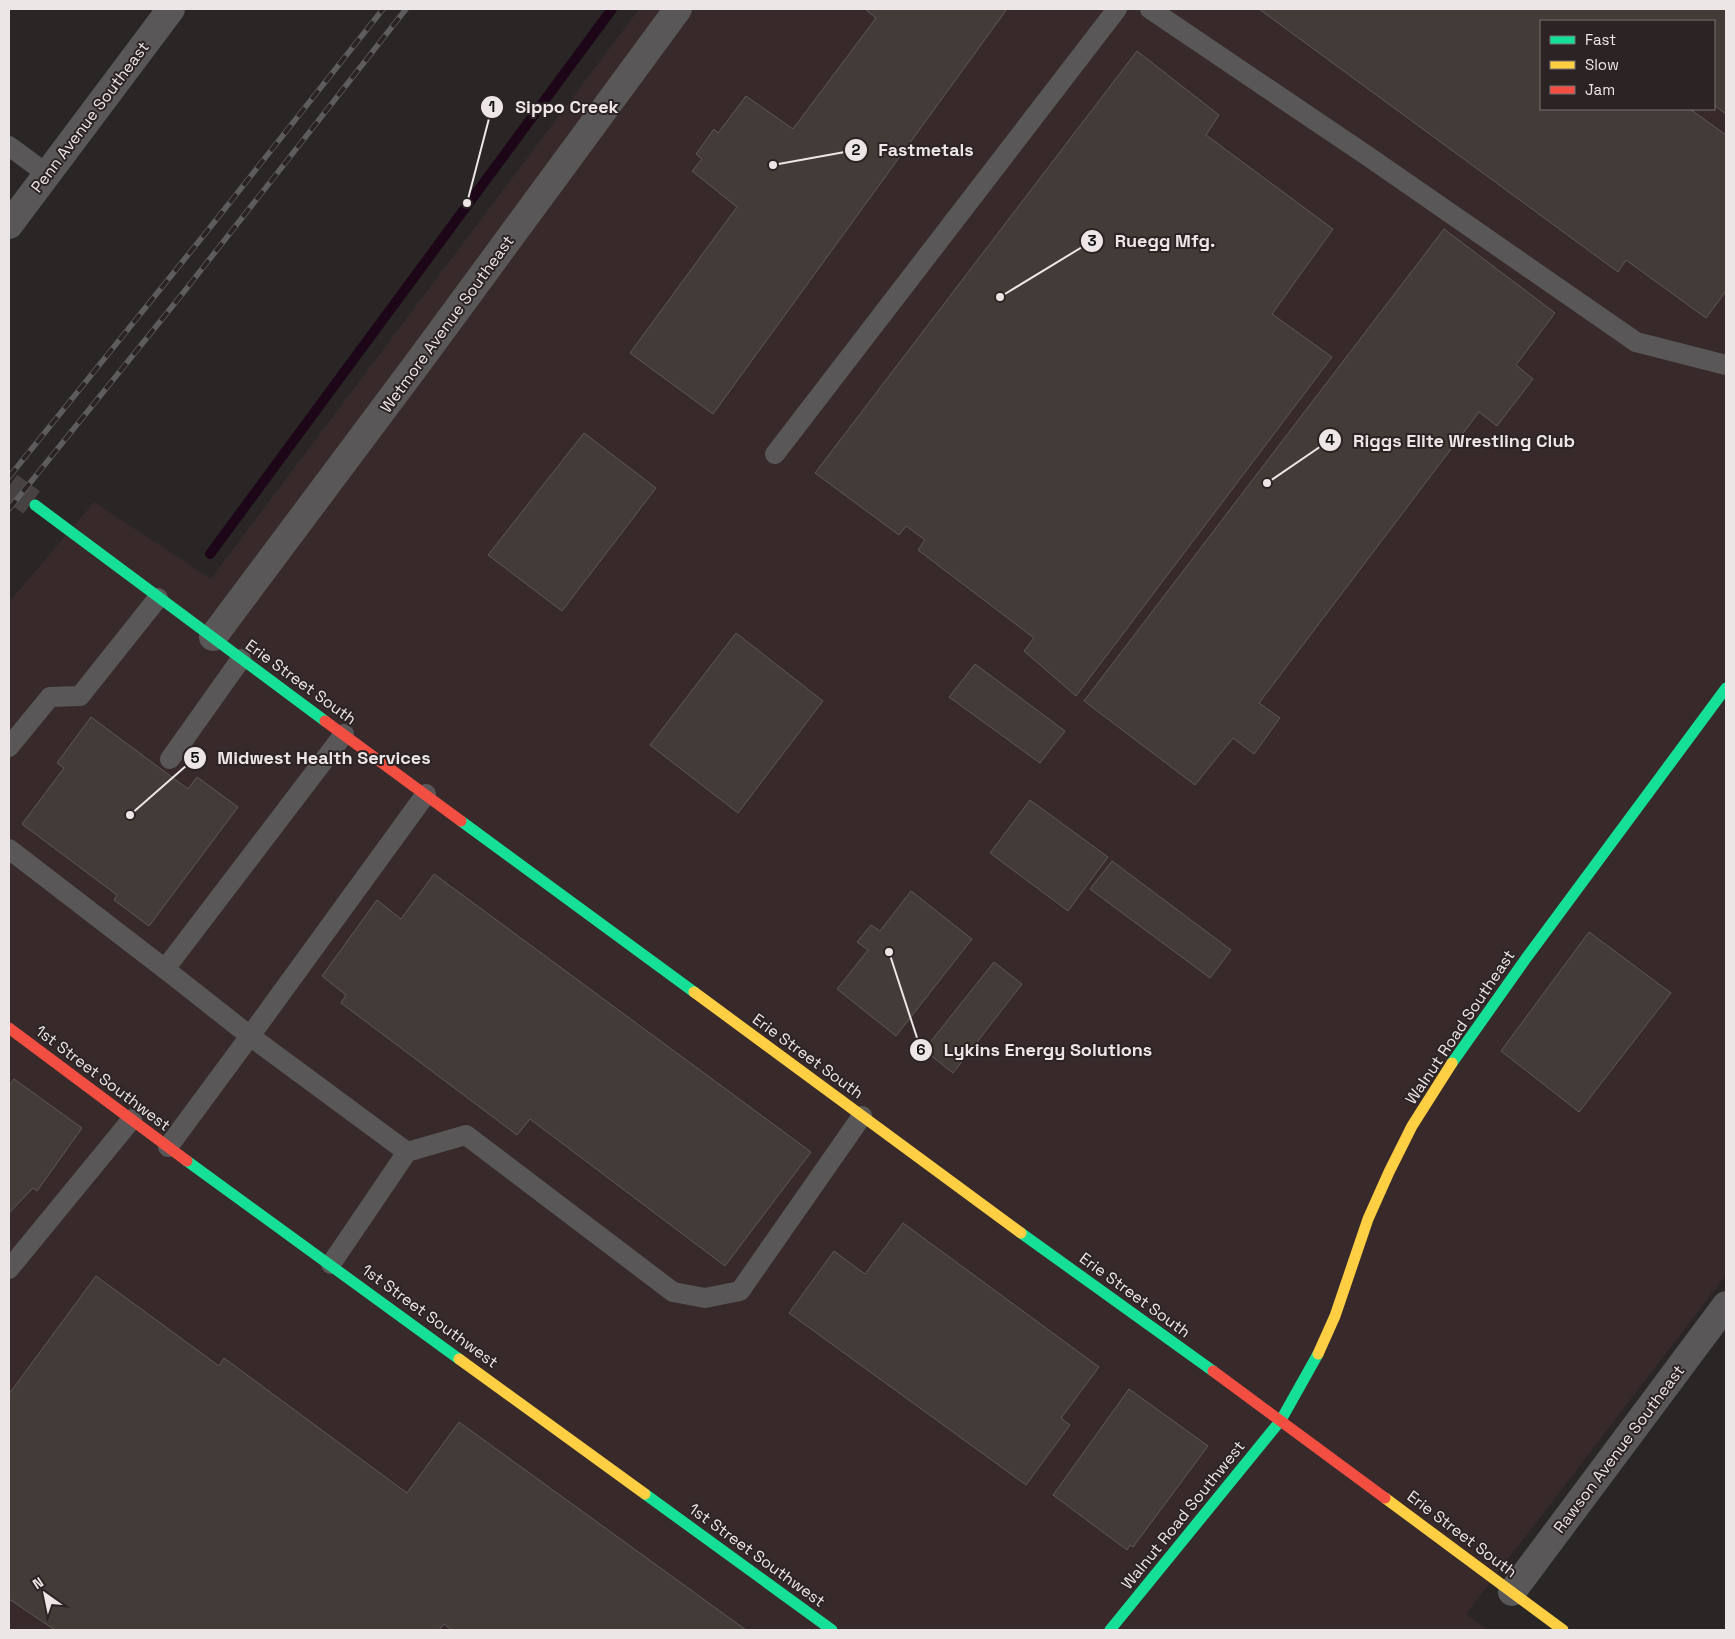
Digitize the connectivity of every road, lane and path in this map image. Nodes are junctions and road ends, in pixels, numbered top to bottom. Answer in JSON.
{"nodes":[{"id":1,"x":171,"y":9,"type":"edge"},
{"id":2,"x":678,"y":9,"type":"edge"},
{"id":3,"x":1118,"y":9,"type":"edge"},
{"id":4,"x":1150,"y":9,"type":"edge"},
{"id":5,"x":9,"y":146,"type":"edge"},
{"id":6,"x":47,"y":174,"type":"junction"},
{"id":7,"x":9,"y":225,"type":"edge"},
{"id":8,"x":1726,"y":365,"type":"edge"},
{"id":9,"x":776,"y":454,"type":"dead end"},
{"id":10,"x":35,"y":505,"type":"tunnel mouth"},
{"id":11,"x":158,"y":598,"type":"junction"},
{"id":12,"x":213,"y":637,"type":"junction"},
{"id":13,"x":241,"y":659,"type":"junction"},
{"id":14,"x":1726,"y":688,"type":"edge"},
{"id":15,"x":344,"y":734,"type":"junction"},
{"id":16,"x":9,"y":747,"type":"edge"},
{"id":17,"x":170,"y":759,"type":"dead end"},
{"id":18,"x":426,"y":794,"type":"junction"},
{"id":19,"x":9,"y":849,"type":"edge"},
{"id":20,"x":164,"y":969,"type":"junction"},
{"id":21,"x":10,"y":1032,"type":"edge"},
{"id":22,"x":250,"y":1036,"type":"junction"},
{"id":23,"x":862,"y":1116,"type":"junction"},
{"id":24,"x":132,"y":1118,"type":"junction"},
{"id":25,"x":168,"y":1147,"type":"junction"},
{"id":26,"x":408,"y":1152,"type":"junction"},
{"id":27,"x":330,"y":1264,"type":"junction"},
{"id":28,"x":9,"y":1269,"type":"edge"},
{"id":29,"x":1726,"y":1305,"type":"edge"},
{"id":30,"x":1281,"y":1420,"type":"junction"},
{"id":31,"x":1512,"y":1592,"type":"junction"},
{"id":32,"x":832,"y":1630,"type":"edge"},
{"id":33,"x":1110,"y":1630,"type":"edge"},
{"id":34,"x":1563,"y":1630,"type":"edge"}],
"edges":[{"from":1,"to":6,"type":"street","name":"Penn Avenue Southeast"},
{"from":2,"to":12,"type":"street","name":"Wetmore Avenue Southeast"},
{"from":3,"to":9,"type":"lane"},
{"from":4,"to":8,"type":"lane"},
{"from":5,"to":6,"type":"lane"},
{"from":6,"to":7,"type":"street","name":"Penn Avenue Southeast"},
{"from":10,"to":11,"type":"main road","name":"Erie Street South"},
{"from":11,"to":12,"type":"main road","name":"Erie Street South"},
{"from":11,"to":16,"type":"lane"},
{"from":12,"to":13,"type":"main road","name":"Erie Street South"},
{"from":13,"to":15,"type":"main road","name":"Erie Street South"},
{"from":13,"to":17,"type":"lane"},
{"from":14,"to":30,"type":"main road","name":"Walnut Road Southeast"},
{"from":15,"to":18,"type":"main road","name":"Erie Street South"},
{"from":15,"to":20,"type":"lane"},
{"from":18,"to":22,"type":"lane"},
{"from":18,"to":23,"type":"main road","name":"Erie Street South"},
{"from":19,"to":20,"type":"lane"},
{"from":20,"to":22,"type":"lane"},
{"from":21,"to":24,"type":"main road","name":"1st Street Southwest"},
{"from":22,"to":25,"type":"lane"},
{"from":22,"to":26,"type":"lane"},
{"from":23,"to":26,"type":"lane"},
{"from":23,"to":30,"type":"main road","name":"Erie Street South"},
{"from":24,"to":25,"type":"main road","name":"1st Street Southwest"},
{"from":24,"to":28,"type":"lane"},
{"from":25,"to":27,"type":"main road","name":"1st Street Southwest"},
{"from":26,"to":27,"type":"lane"},
{"from":27,"to":32,"type":"main road","name":"1st Street Southwest"},
{"from":29,"to":31,"type":"street","name":"Rawson Avenue Southeast"},
{"from":30,"to":31,"type":"main road","name":"Erie Street South"},
{"from":30,"to":33,"type":"main road","name":"Walnut Road Southwest"},
{"from":31,"to":34,"type":"main road","name":"Erie Street South"}]}
